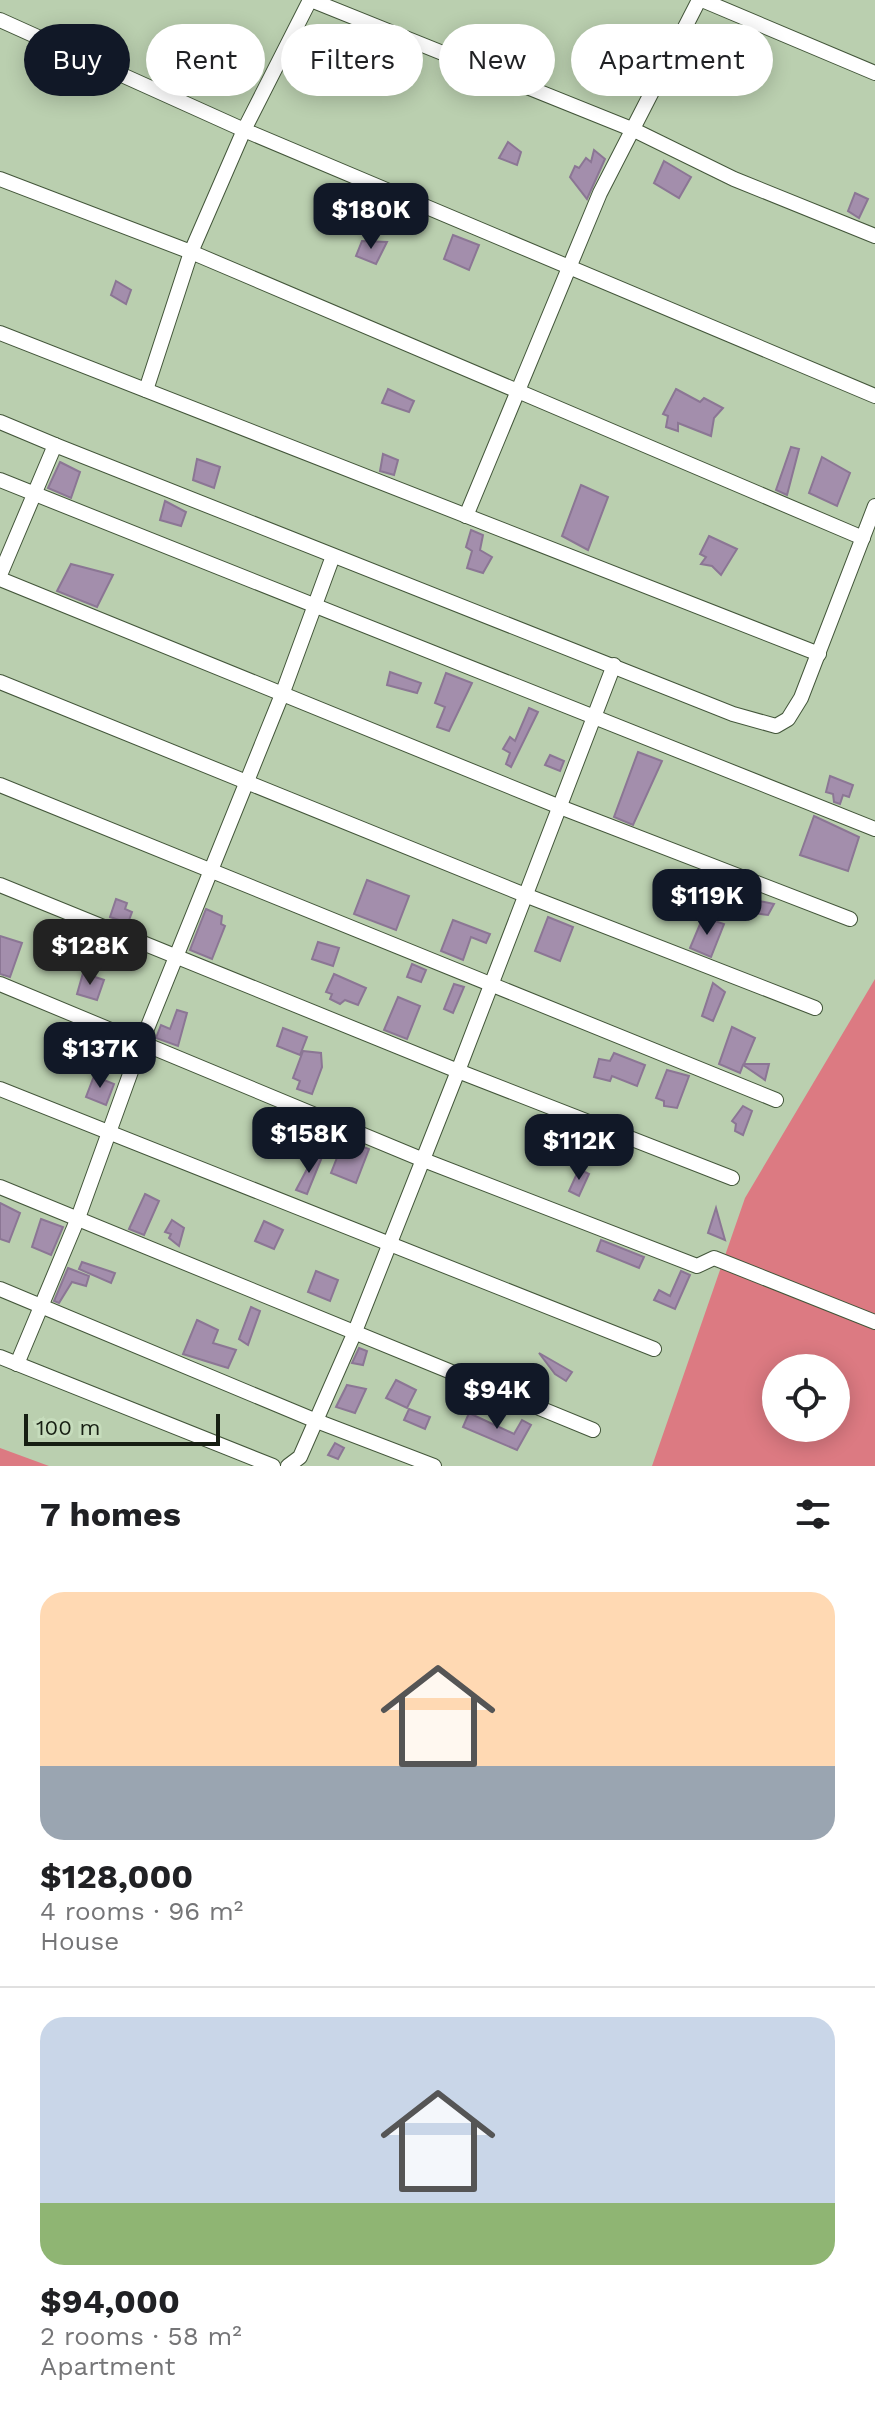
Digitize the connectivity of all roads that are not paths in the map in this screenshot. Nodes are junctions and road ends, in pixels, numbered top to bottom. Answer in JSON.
{"nodes":[{"id":1,"x":310,"y":0,"type":"edge"},
{"id":2,"x":700,"y":0,"type":"edge"},
{"id":3,"x":0,"y":20,"type":"edge"},
{"id":4,"x":875,"y":73,"type":"edge"},
{"id":5,"x":244,"y":130,"type":"junction"},
{"id":6,"x":634,"y":130,"type":"junction"},
{"id":7,"x":0,"y":179,"type":"edge"},
{"id":8,"x":875,"y":236,"type":"edge"},
{"id":9,"x":191,"y":252,"type":"junction"},
{"id":10,"x":568,"y":268,"type":"junction"},
{"id":11,"x":0,"y":333,"type":"edge"},
{"id":12,"x":146,"y":390,"type":"junction"},
{"id":13,"x":517,"y":392,"type":"junction"},
{"id":14,"x":875,"y":396,"type":"edge"},
{"id":15,"x":0,"y":422,"type":"edge"},
{"id":16,"x":55,"y":445,"type":"junction"},
{"id":17,"x":0,"y":480,"type":"edge"},
{"id":18,"x":35,"y":494,"type":"junction"},
{"id":19,"x":875,"y":506,"type":"edge"},
{"id":20,"x":466,"y":516,"type":"junction"},
{"id":21,"x":863,"y":538,"type":"junction"},
{"id":22,"x":333,"y":556,"type":"junction"},
{"id":23,"x":0,"y":577,"type":"edge"},
{"id":24,"x":316,"y":605,"type":"junction"},
{"id":25,"x":819,"y":654,"type":"junction"},
{"id":26,"x":614,"y":665,"type":"junction"},
{"id":27,"x":0,"y":682,"type":"edge"},
{"id":28,"x":283,"y":692,"type":"junction"},
{"id":29,"x":591,"y":718,"type":"junction"},
{"id":30,"x":246,"y":780,"type":"junction"},
{"id":31,"x":0,"y":785,"type":"edge"},
{"id":32,"x":560,"y":807,"type":"junction"},
{"id":33,"x":875,"y":829,"type":"edge"},
{"id":34,"x":211,"y":869,"type":"junction"},
{"id":35,"x":0,"y":885,"type":"edge"},
{"id":36,"x":525,"y":895,"type":"junction"},
{"id":37,"x":850,"y":919,"type":"dead end"},
{"id":38,"x":176,"y":954,"type":"junction"},
{"id":39,"x":491,"y":982,"type":"junction"},
{"id":40,"x":0,"y":984,"type":"edge"},
{"id":41,"x":815,"y":1008,"type":"dead end"},
{"id":42,"x":142,"y":1041,"type":"junction"},
{"id":43,"x":458,"y":1071,"type":"junction"},
{"id":44,"x":0,"y":1089,"type":"edge"},
{"id":45,"x":776,"y":1100,"type":"dead end"},
{"id":46,"x":108,"y":1133,"type":"junction"},
{"id":47,"x":421,"y":1159,"type":"junction"},
{"id":48,"x":732,"y":1178,"type":"dead end"},
{"id":49,"x":0,"y":1187,"type":"edge"},
{"id":50,"x":78,"y":1218,"type":"junction"},
{"id":51,"x":387,"y":1246,"type":"junction"},
{"id":52,"x":0,"y":1289,"type":"edge"},
{"id":53,"x":40,"y":1304,"type":"junction"},
{"id":54,"x":875,"y":1322,"type":"edge"},
{"id":55,"x":354,"y":1334,"type":"junction"},
{"id":56,"x":654,"y":1349,"type":"dead end"},
{"id":57,"x":0,"y":1357,"type":"edge"},
{"id":58,"x":17,"y":1364,"type":"junction"},
{"id":59,"x":314,"y":1420,"type":"junction"},
{"id":60,"x":593,"y":1430,"type":"dead end"},
{"id":61,"x":273,"y":1466,"type":"edge"},
{"id":62,"x":288,"y":1466,"type":"edge"},
{"id":63,"x":434,"y":1466,"type":"edge"}],
"edges":[{"from":1,"to":5,"type":"street"},
{"from":1,"to":6,"type":"street"},
{"from":2,"to":4,"type":"street"},
{"from":2,"to":6,"type":"street"},
{"from":3,"to":5,"type":"street"},
{"from":5,"to":9,"type":"street"},
{"from":5,"to":10,"type":"street"},
{"from":6,"to":8,"type":"street"},
{"from":6,"to":10,"type":"street"},
{"from":7,"to":9,"type":"street"},
{"from":9,"to":12,"type":"street"},
{"from":9,"to":13,"type":"street"},
{"from":10,"to":13,"type":"street"},
{"from":10,"to":14,"type":"street"},
{"from":11,"to":12,"type":"street"},
{"from":12,"to":20,"type":"street"},
{"from":13,"to":20,"type":"street"},
{"from":13,"to":21,"type":"street"},
{"from":15,"to":16,"type":"street"},
{"from":16,"to":18,"type":"street"},
{"from":16,"to":22,"type":"street"},
{"from":17,"to":18,"type":"street"},
{"from":18,"to":23,"type":"street"},
{"from":18,"to":24,"type":"street"},
{"from":19,"to":21,"type":"street"},
{"from":20,"to":25,"type":"street"},
{"from":21,"to":25,"type":"street"},
{"from":22,"to":24,"type":"street"},
{"from":22,"to":26,"type":"street"},
{"from":23,"to":28,"type":"street"},
{"from":24,"to":28,"type":"street"},
{"from":24,"to":29,"type":"street"},
{"from":25,"to":26,"type":"street"},
{"from":26,"to":29,"type":"street"},
{"from":27,"to":30,"type":"street"},
{"from":28,"to":30,"type":"street"},
{"from":28,"to":32,"type":"street"},
{"from":29,"to":32,"type":"street"},
{"from":29,"to":33,"type":"street"},
{"from":30,"to":34,"type":"street"},
{"from":30,"to":36,"type":"street"},
{"from":31,"to":34,"type":"street"},
{"from":32,"to":36,"type":"street"},
{"from":32,"to":37,"type":"street"},
{"from":34,"to":38,"type":"street"},
{"from":34,"to":39,"type":"street"},
{"from":35,"to":38,"type":"street"},
{"from":36,"to":39,"type":"street"},
{"from":36,"to":41,"type":"street"},
{"from":38,"to":42,"type":"street"},
{"from":38,"to":43,"type":"street"},
{"from":39,"to":43,"type":"street"},
{"from":39,"to":45,"type":"street"},
{"from":40,"to":42,"type":"street"},
{"from":42,"to":46,"type":"street"},
{"from":42,"to":47,"type":"street"},
{"from":43,"to":47,"type":"street"},
{"from":43,"to":48,"type":"street"},
{"from":44,"to":46,"type":"street"},
{"from":46,"to":50,"type":"street"},
{"from":46,"to":51,"type":"street"},
{"from":47,"to":51,"type":"street"},
{"from":47,"to":54,"type":"street"},
{"from":49,"to":50,"type":"street"},
{"from":50,"to":53,"type":"street"},
{"from":50,"to":55,"type":"street"},
{"from":51,"to":55,"type":"street"},
{"from":51,"to":56,"type":"street"},
{"from":52,"to":53,"type":"street"},
{"from":53,"to":58,"type":"street"},
{"from":53,"to":59,"type":"street"},
{"from":55,"to":59,"type":"street"},
{"from":55,"to":60,"type":"street"},
{"from":57,"to":58,"type":"street"},
{"from":58,"to":61,"type":"street"},
{"from":59,"to":62,"type":"street"},
{"from":59,"to":63,"type":"street"}]}
